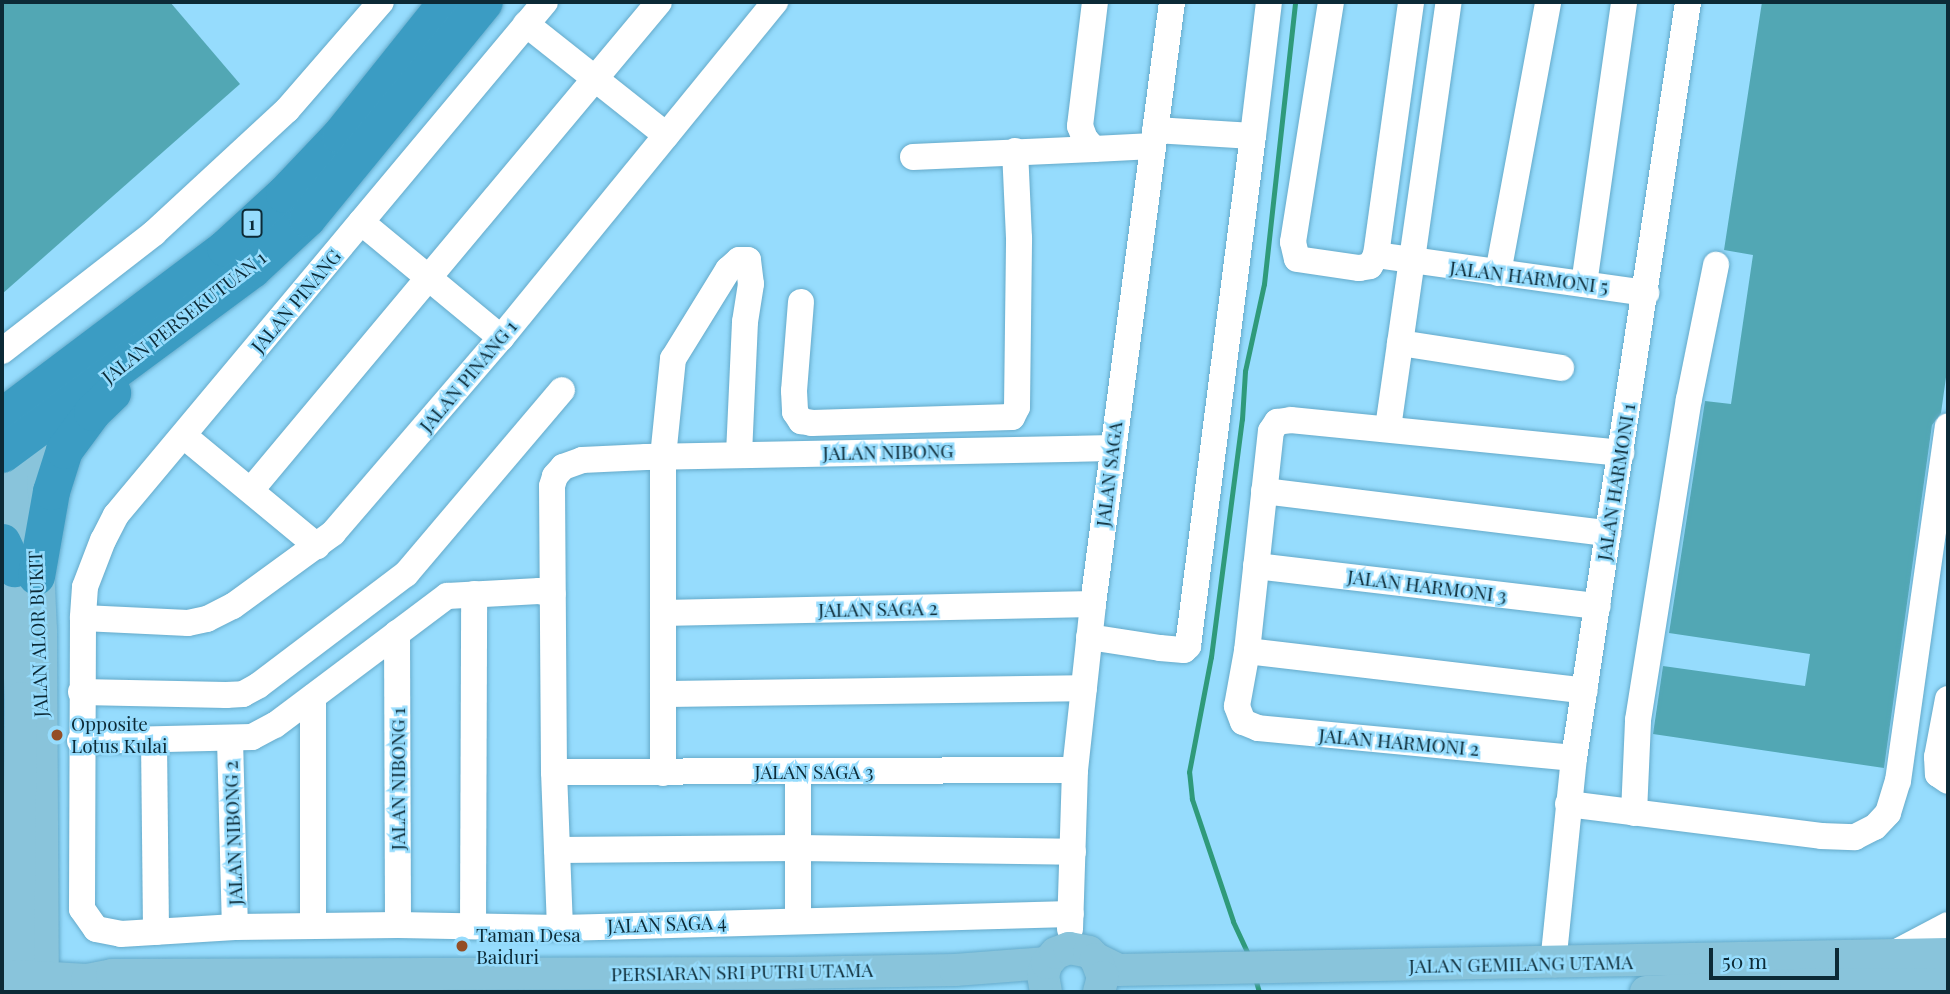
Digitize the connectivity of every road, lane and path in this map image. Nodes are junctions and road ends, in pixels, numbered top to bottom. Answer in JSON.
{"nodes":[{"id":1,"x":381,"y":2,"type":"edge"},
{"id":2,"x":446,"y":2,"type":"edge"},
{"id":3,"x":484,"y":2,"type":"edge"},
{"id":4,"x":545,"y":2,"type":"edge"},
{"id":5,"x":659,"y":2,"type":"edge"},
{"id":6,"x":775,"y":2,"type":"edge"},
{"id":7,"x":1095,"y":2,"type":"edge"},
{"id":8,"x":1172,"y":2,"type":"edge"},
{"id":9,"x":1269,"y":2,"type":"edge"},
{"id":10,"x":1331,"y":2,"type":"edge"},
{"id":11,"x":1411,"y":2,"type":"edge"},
{"id":12,"x":1449,"y":2,"type":"edge"},
{"id":13,"x":1548,"y":2,"type":"edge"},
{"id":14,"x":1623,"y":2,"type":"edge"},
{"id":15,"x":1688,"y":2,"type":"edge"},
{"id":16,"x":526,"y":24,"type":"junction"},
{"id":17,"x":595,"y":78,"type":"junction"},
{"id":18,"x":666,"y":135,"type":"junction"},
{"id":19,"x":1253,"y":136,"type":"junction"},
{"id":20,"x":1154,"y":138,"type":"junction"},
{"id":21,"x":1094,"y":149,"type":"junction"},
{"id":22,"x":1015,"y":151,"type":"junction"},
{"id":23,"x":913,"y":157,"type":"dead end"},
{"id":24,"x":361,"y":222,"type":"junction"},
{"id":25,"x":1376,"y":255,"type":"junction"},
{"id":26,"x":1412,"y":262,"type":"junction"},
{"id":27,"x":1716,"y":265,"type":"dead end"},
{"id":28,"x":251,"y":269,"type":"junction"},
{"id":29,"x":1499,"y":273,"type":"junction"},
{"id":30,"x":430,"y":278,"type":"junction"},
{"id":31,"x":1584,"y":284,"type":"junction"},
{"id":32,"x":1646,"y":293,"type":"junction"},
{"id":33,"x":801,"y":302,"type":"dead end"},
{"id":34,"x":501,"y":338,"type":"junction"},
{"id":35,"x":1400,"y":343,"type":"junction"},
{"id":36,"x":2,"y":351,"type":"edge"},
{"id":37,"x":1561,"y":368,"type":"dead end"},
{"id":38,"x":562,"y":390,"type":"dead end"},
{"id":39,"x":1948,"y":427,"type":"edge"},
{"id":40,"x":1388,"y":428,"type":"junction"},
{"id":41,"x":11,"y":429,"type":"edge"},
{"id":42,"x":184,"y":436,"type":"junction"},
{"id":43,"x":1113,"y":448,"type":"junction"},
{"id":44,"x":1621,"y":453,"type":"junction"},
{"id":45,"x":739,"y":455,"type":"junction"},
{"id":46,"x":663,"y":457,"type":"junction"},
{"id":47,"x":251,"y":491,"type":"junction"},
{"id":48,"x":1264,"y":491,"type":"junction"},
{"id":49,"x":1608,"y":533,"type":"junction"},
{"id":50,"x":317,"y":546,"type":"junction"},
{"id":51,"x":17,"y":562,"type":"edge"},
{"id":52,"x":1256,"y":566,"type":"junction"},
{"id":53,"x":474,"y":594,"type":"junction"},
{"id":54,"x":553,"y":594,"type":"junction"},
{"id":55,"x":1093,"y":604,"type":"junction"},
{"id":56,"x":1598,"y":606,"type":"junction"},
{"id":57,"x":663,"y":613,"type":"junction"},
{"id":58,"x":83,"y":618,"type":"junction"},
{"id":59,"x":397,"y":633,"type":"junction"},
{"id":60,"x":1089,"y":636,"type":"junction"},
{"id":61,"x":1247,"y":651,"type":"junction"},
{"id":62,"x":1084,"y":688,"type":"junction"},
{"id":63,"x":1585,"y":691,"type":"junction"},
{"id":64,"x":81,"y":692,"type":"junction"},
{"id":65,"x":663,"y":694,"type":"junction"},
{"id":66,"x":313,"y":697,"type":"junction"},
{"id":67,"x":1948,"y":699,"type":"edge"},
{"id":68,"x":230,"y":739,"type":"junction"},
{"id":69,"x":154,"y":740,"type":"junction"},
{"id":70,"x":80,"y":741,"type":"junction"},
{"id":71,"x":1574,"y":758,"type":"junction"},
{"id":72,"x":1075,"y":771,"type":"junction"},
{"id":73,"x":554,"y":772,"type":"junction"},
{"id":74,"x":799,"y":772,"type":"junction"},
{"id":75,"x":663,"y":773,"type":"junction"},
{"id":76,"x":1943,"y":778,"type":"edge"},
{"id":77,"x":1568,"y":804,"type":"junction"},
{"id":78,"x":1634,"y":813,"type":"junction"},
{"id":79,"x":2,"y":832,"type":"edge"},
{"id":80,"x":798,"y":848,"type":"junction"},
{"id":81,"x":557,"y":850,"type":"junction"},
{"id":82,"x":1073,"y":852,"type":"junction"},
{"id":83,"x":30,"y":866,"type":"junction"},
{"id":84,"x":1071,"y":914,"type":"junction"},
{"id":85,"x":798,"y":920,"type":"junction"},
{"id":86,"x":398,"y":925,"type":"junction"},
{"id":87,"x":1948,"y":925,"type":"edge"},
{"id":88,"x":313,"y":926,"type":"junction"},
{"id":89,"x":472,"y":926,"type":"junction"},
{"id":90,"x":235,"y":928,"type":"junction"},
{"id":91,"x":560,"y":928,"type":"junction"},
{"id":92,"x":96,"y":929,"type":"joint"},
{"id":93,"x":156,"y":932,"type":"junction"},
{"id":94,"x":1948,"y":954,"type":"edge"},
{"id":95,"x":1891,"y":955,"type":"junction"},
{"id":96,"x":1553,"y":964,"type":"junction"},
{"id":97,"x":1065,"y":966,"type":"edge"},
{"id":98,"x":112,"y":975,"type":"junction"},
{"id":99,"x":1948,"y":984,"type":"edge"},
{"id":100,"x":30,"y":985,"type":"edge"},
{"id":101,"x":1099,"y":992,"type":"edge"},
{"id":102,"x":1646,"y":992,"type":"edge"}],
"edges":[{"from":1,"to":36,"type":"street"},
{"from":2,"to":41,"type":"highway","name":"JALAN PERSEKUTUAN 1","number":"1"},
{"from":3,"to":28,"type":"highway","name":"JALAN PERSEKUTUAN 1","number":"1"},
{"from":4,"to":16,"type":"street","name":"JALAN PINANG"},
{"from":5,"to":17,"type":"street"},
{"from":6,"to":18,"type":"street","name":"JALAN PINANG 1"},
{"from":7,"to":21,"type":"street"},
{"from":8,"to":20,"type":"street","name":"JALAN SAGA"},
{"from":9,"to":19,"type":"street"},
{"from":10,"to":25,"type":"street"},
{"from":11,"to":25,"type":"street"},
{"from":12,"to":26,"type":"street"},
{"from":13,"to":29,"type":"street"},
{"from":14,"to":31,"type":"street"},
{"from":15,"to":32,"type":"street","name":"JALAN HARMONI 1"},
{"from":16,"to":17,"type":"street"},
{"from":16,"to":24,"type":"street","name":"JALAN PINANG"},
{"from":17,"to":18,"type":"street"},
{"from":17,"to":30,"type":"street"},
{"from":18,"to":34,"type":"street","name":"JALAN PINANG 1"},
{"from":19,"to":20,"type":"street"},
{"from":19,"to":60,"type":"street"},
{"from":20,"to":21,"type":"street"},
{"from":20,"to":43,"type":"street","name":"JALAN SAGA"},
{"from":21,"to":22,"type":"street"},
{"from":22,"to":23,"type":"street"},
{"from":22,"to":33,"type":"street"},
{"from":24,"to":30,"type":"street"},
{"from":24,"to":42,"type":"street","name":"JALAN PINANG"},
{"from":25,"to":26,"type":"street","name":"JALAN HARMONI 5"},
{"from":26,"to":29,"type":"street","name":"JALAN HARMONI 5"},
{"from":26,"to":35,"type":"street"},
{"from":27,"to":78,"type":"street"},
{"from":28,"to":41,"type":"highway","name":"JALAN PERSEKUTUAN 1","number":"1"},
{"from":28,"to":51,"type":"highway"},
{"from":29,"to":31,"type":"street","name":"JALAN HARMONI 5"},
{"from":30,"to":34,"type":"street"},
{"from":30,"to":47,"type":"street"},
{"from":31,"to":32,"type":"street","name":"JALAN HARMONI 5"},
{"from":32,"to":44,"type":"street","name":"JALAN HARMONI 1"},
{"from":34,"to":50,"type":"street","name":"JALAN PINANG 1"},
{"from":35,"to":37,"type":"street"},
{"from":35,"to":40,"type":"street"},
{"from":38,"to":64,"type":"street"},
{"from":39,"to":78,"type":"street"},
{"from":40,"to":44,"type":"street"},
{"from":40,"to":48,"type":"street"},
{"from":41,"to":51,"type":"main road","name":"JALAN ALOR BUKIT"},
{"from":42,"to":47,"type":"street"},
{"from":42,"to":58,"type":"street","name":"JALAN PINANG"},
{"from":43,"to":45,"type":"street","name":"JALAN NIBONG"},
{"from":43,"to":55,"type":"street","name":"JALAN SAGA"},
{"from":44,"to":49,"type":"street","name":"JALAN HARMONI 1"},
{"from":45,"to":46,"type":"street","name":"JALAN NIBONG"},
{"from":45,"to":46,"type":"street"},
{"from":46,"to":54,"type":"street","name":"JALAN NIBONG"},
{"from":46,"to":57,"type":"street"},
{"from":47,"to":50,"type":"street"},
{"from":48,"to":49,"type":"street"},
{"from":48,"to":52,"type":"street"},
{"from":49,"to":56,"type":"street","name":"JALAN HARMONI 1"},
{"from":50,"to":58,"type":"street","name":"JALAN PINANG 1"},
{"from":51,"to":83,"type":"main road","name":"JALAN ALOR BUKIT"},
{"from":52,"to":56,"type":"street","name":"JALAN HARMONI 3"},
{"from":52,"to":61,"type":"street"},
{"from":53,"to":54,"type":"street"},
{"from":53,"to":59,"type":"street"},
{"from":53,"to":89,"type":"street"},
{"from":54,"to":73,"type":"street"},
{"from":55,"to":57,"type":"street","name":"JALAN SAGA 2"},
{"from":55,"to":60,"type":"street","name":"JALAN SAGA"},
{"from":56,"to":63,"type":"street","name":"JALAN HARMONI 1"},
{"from":57,"to":65,"type":"street"},
{"from":58,"to":64,"type":"street","name":"JALAN PINANG"},
{"from":59,"to":66,"type":"street"},
{"from":59,"to":86,"type":"street","name":"JALAN NIBONG 1"},
{"from":60,"to":62,"type":"street","name":"JALAN SAGA"},
{"from":61,"to":63,"type":"street"},
{"from":61,"to":71,"type":"street","name":"JALAN HARMONI 2"},
{"from":62,"to":65,"type":"street"},
{"from":62,"to":72,"type":"street","name":"JALAN SAGA"},
{"from":63,"to":71,"type":"street","name":"JALAN HARMONI 1"},
{"from":64,"to":70,"type":"street","name":"JALAN PINANG"},
{"from":65,"to":75,"type":"street"},
{"from":66,"to":68,"type":"street"},
{"from":66,"to":88,"type":"street"},
{"from":67,"to":76,"type":"street"},
{"from":68,"to":69,"type":"street"},
{"from":68,"to":90,"type":"street","name":"JALAN NIBONG 2"},
{"from":69,"to":70,"type":"street"},
{"from":69,"to":93,"type":"street"},
{"from":70,"to":92,"type":"street","name":"JALAN PINANG"},
{"from":71,"to":77,"type":"street","name":"JALAN HARMONI 1"},
{"from":72,"to":74,"type":"street","name":"JALAN SAGA 3"},
{"from":72,"to":82,"type":"street","name":"JALAN SAGA"},
{"from":73,"to":75,"type":"street","name":"JALAN SAGA 3"},
{"from":73,"to":81,"type":"street"},
{"from":74,"to":75,"type":"street","name":"JALAN SAGA 3"},
{"from":74,"to":80,"type":"street"},
{"from":77,"to":78,"type":"street"},
{"from":77,"to":96,"type":"street","name":"JALAN HARMONI 1"},
{"from":79,"to":83,"type":"street"},
{"from":80,"to":81,"type":"street"},
{"from":80,"to":82,"type":"street"},
{"from":80,"to":85,"type":"street"},
{"from":81,"to":91,"type":"street"},
{"from":82,"to":84,"type":"street","name":"JALAN SAGA"},
{"from":83,"to":98,"type":"main road"},
{"from":83,"to":100,"type":"main road","name":"JALAN ALOR BUKIT"},
{"from":84,"to":85,"type":"street","name":"JALAN SAGA 4"},
{"from":84,"to":97,"type":"street","name":"JALAN SAGA"},
{"from":85,"to":91,"type":"street","name":"JALAN SAGA 4"},
{"from":86,"to":88,"type":"street","name":"JALAN SAGA 4"},
{"from":86,"to":89,"type":"street","name":"JALAN SAGA 4"},
{"from":87,"to":95,"type":"street"},
{"from":88,"to":90,"type":"street","name":"JALAN SAGA 4"},
{"from":89,"to":91,"type":"street","name":"JALAN SAGA 4"},
{"from":90,"to":93,"type":"street","name":"JALAN SAGA 4"},
{"from":92,"to":93,"type":"street","name":"JALAN SAGA 4"},
{"from":94,"to":95,"type":"main road","name":"JALAN GEMILANG UTAMA"},
{"from":95,"to":96,"type":"main road","name":"JALAN GEMILANG UTAMA"},
{"from":96,"to":97,"type":"main road","name":"JALAN GEMILANG UTAMA"},
{"from":97,"to":98,"type":"main road","name":"PERSIARAN SRI PUTRI UTAMA"},
{"from":97,"to":101,"type":"main road"},
{"from":98,"to":100,"type":"main road","name":"PERSIARAN SRI PUTRI UTAMA"},
{"from":99,"to":102,"type":"main road","name":"JALAN GEMILANG UTAMA"}]}
